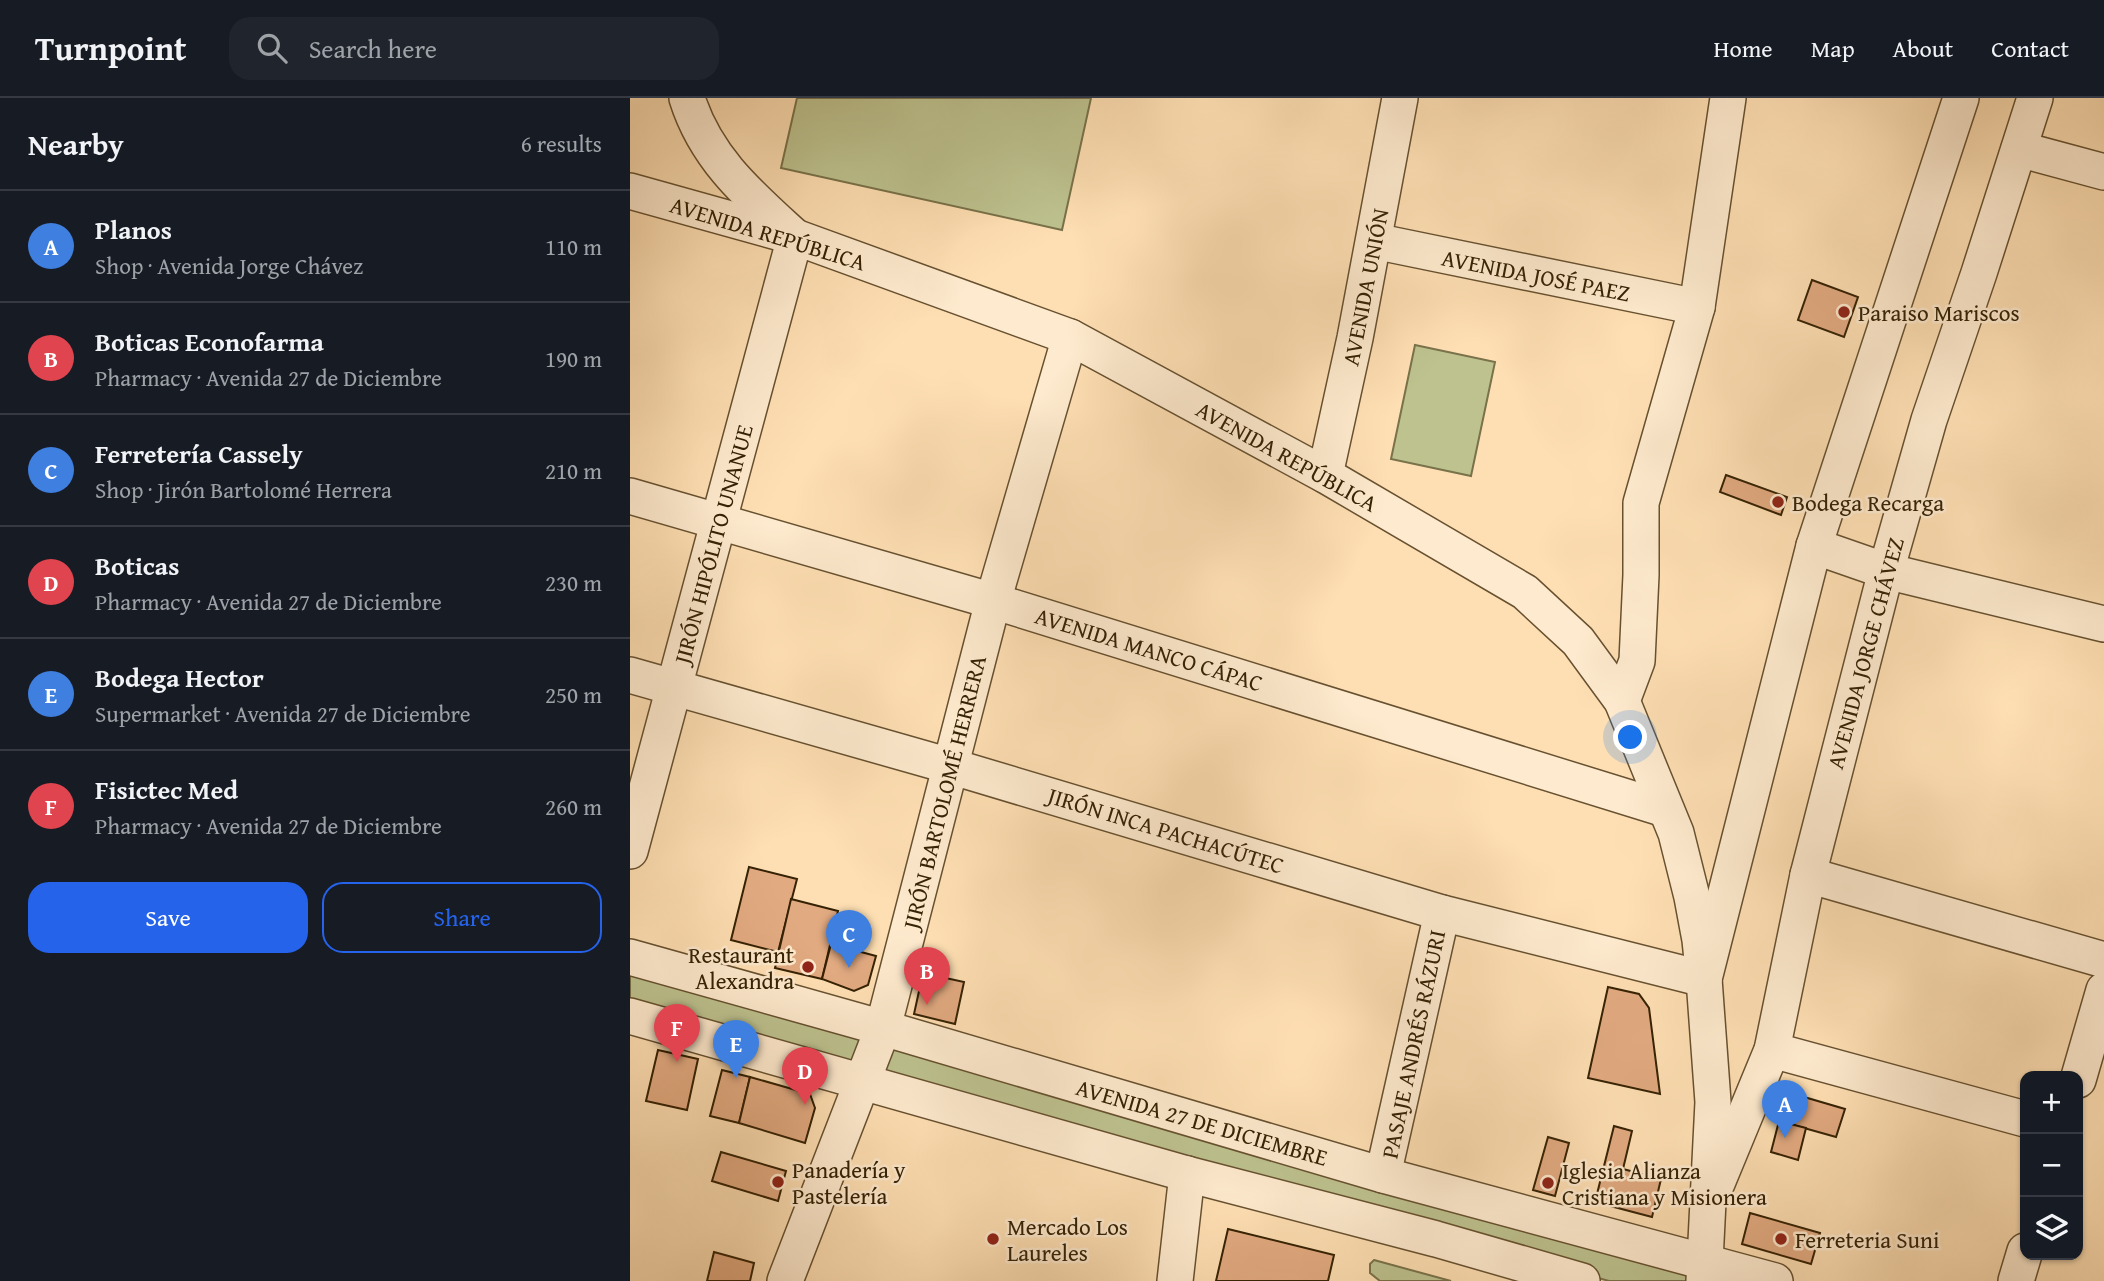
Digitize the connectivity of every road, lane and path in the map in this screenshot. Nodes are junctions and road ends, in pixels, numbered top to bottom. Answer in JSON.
{"nodes":[{"id":1,"x":687,"y":98,"type":"edge"},
{"id":2,"x":1400,"y":98,"type":"edge"},
{"id":3,"x":1728,"y":98,"type":"edge"},
{"id":4,"x":1961,"y":98,"type":"edge"},
{"id":5,"x":2035,"y":98,"type":"edge"},
{"id":6,"x":2019,"y":149,"type":"junction"},
{"id":7,"x":2104,"y":173,"type":"edge"},
{"id":8,"x":630,"y":191,"type":"edge"},
{"id":9,"x":795,"y":237,"type":"junction"},
{"id":10,"x":1374,"y":241,"type":"junction"},
{"id":11,"x":1698,"y":307,"type":"junction"},
{"id":12,"x":1070,"y":337,"type":"junction"},
{"id":13,"x":1325,"y":475,"type":"junction"},
{"id":14,"x":630,"y":496,"type":"edge"},
{"id":15,"x":720,"y":522,"type":"junction"},
{"id":16,"x":1814,"y":546,"type":"junction"},
{"id":17,"x":1886,"y":571,"type":"junction"},
{"id":18,"x":993,"y":601,"type":"junction"},
{"id":19,"x":2104,"y":624,"type":"edge"},
{"id":20,"x":630,"y":675,"type":"edge"},
{"id":21,"x":674,"y":688,"type":"junction"},
{"id":22,"x":1622,"y":701,"type":"junction"},
{"id":23,"x":950,"y":766,"type":"junction"},
{"id":24,"x":1665,"y":808,"type":"junction"},
{"id":25,"x":630,"y":851,"type":"edge"},
{"id":26,"x":1808,"y":875,"type":"junction"},
{"id":27,"x":1442,"y":913,"type":"junction"},
{"id":28,"x":630,"y":957,"type":"edge"},
{"id":29,"x":2104,"y":960,"type":"edge"},
{"id":30,"x":1704,"y":979,"type":"junction"},
{"id":31,"x":2104,"y":990,"type":"edge"},
{"id":32,"x":630,"y":1016,"type":"edge"},
{"id":33,"x":883,"y":1028,"type":"junction"},
{"id":34,"x":1772,"y":1051,"type":"junction"},
{"id":35,"x":2081,"y":1071,"type":"edge"},
{"id":36,"x":863,"y":1081,"type":"junction"},
{"id":37,"x":2020,"y":1118,"type":"edge"},
{"id":38,"x":1187,"y":1174,"type":"junction"},
{"id":39,"x":1384,"y":1175,"type":"junction"},
{"id":40,"x":1707,"y":1209,"type":"junction"},
{"id":41,"x":2022,"y":1260,"type":"edge"},
{"id":42,"x":1704,"y":1271,"type":"edge"},
{"id":43,"x":785,"y":1281,"type":"edge"},
{"id":44,"x":1175,"y":1281,"type":"edge"},
{"id":45,"x":1582,"y":1281,"type":"edge"},
{"id":46,"x":1775,"y":1281,"type":"edge"},
{"id":47,"x":2016,"y":1281,"type":"edge"}],
"edges":[{"from":1,"to":9,"type":"street"},
{"from":2,"to":10,"type":"street","name":"AVENIDA UNIÓN"},
{"from":3,"to":11,"type":"street"},
{"from":4,"to":16,"type":"street","name":"AVENIDA JORGE CHÁVEZ"},
{"from":5,"to":6,"type":"street","name":"AVENIDA JORGE CHÁVEZ"},
{"from":6,"to":7,"type":"street"},
{"from":6,"to":17,"type":"street","name":"AVENIDA JORGE CHÁVEZ"},
{"from":8,"to":9,"type":"street","name":"AVENIDA REPÚBLICA"},
{"from":9,"to":12,"type":"street","name":"AVENIDA REPÚBLICA"},
{"from":9,"to":15,"type":"street","name":"JIRÓN HIPÓLITO UNANUE"},
{"from":10,"to":11,"type":"street","name":"AVENIDA JOSÉ PAEZ"},
{"from":10,"to":13,"type":"street","name":"AVENIDA UNIÓN"},
{"from":11,"to":22,"type":"street"},
{"from":12,"to":13,"type":"street","name":"AVENIDA REPÚBLICA"},
{"from":12,"to":18,"type":"street","name":"JIRÓN BARTOLOMÉ HERRERA"},
{"from":13,"to":22,"type":"street","name":"AVENIDA REPÚBLICA"},
{"from":14,"to":15,"type":"street","name":"AVENIDA MANCO CÁPAC"},
{"from":15,"to":18,"type":"street","name":"AVENIDA MANCO CÁPAC"},
{"from":15,"to":21,"type":"street","name":"JIRÓN HIPÓLITO UNANUE"},
{"from":16,"to":17,"type":"street"},
{"from":16,"to":30,"type":"street","name":"AVENIDA JORGE CHÁVEZ"},
{"from":17,"to":19,"type":"street"},
{"from":17,"to":26,"type":"street","name":"AVENIDA JORGE CHÁVEZ"},
{"from":18,"to":23,"type":"street","name":"JIRÓN BARTOLOMÉ HERRERA"},
{"from":18,"to":24,"type":"street","name":"AVENIDA MANCO CÁPAC"},
{"from":20,"to":21,"type":"street","name":"JIRÓN INCA PACHACÚTEC"},
{"from":21,"to":23,"type":"street","name":"JIRÓN INCA PACHACÚTEC"},
{"from":21,"to":25,"type":"street","name":"JIRÓN HIPÓLITO UNANUE"},
{"from":22,"to":24,"type":"street","name":"AVENIDA REPÚBLICA"},
{"from":23,"to":27,"type":"street","name":"JIRÓN INCA PACHACÚTEC"},
{"from":23,"to":33,"type":"street","name":"JIRÓN BARTOLOMÉ HERRERA"},
{"from":24,"to":30,"type":"street","name":"AVENIDA REPÚBLICA"},
{"from":26,"to":29,"type":"street"},
{"from":26,"to":34,"type":"street","name":"AVENIDA JORGE CHÁVEZ"},
{"from":27,"to":30,"type":"street","name":"JIRÓN INCA PACHACÚTEC"},
{"from":27,"to":39,"type":"street","name":"PASAJE ANDRÉS RÁZURI"},
{"from":28,"to":33,"type":"street","name":"AVENIDA 27 DE DICIEMBRE"},
{"from":30,"to":40,"type":"street","name":"AVENIDA JORGE CHÁVEZ"},
{"from":31,"to":35,"type":"street"},
{"from":32,"to":36,"type":"street"},
{"from":33,"to":36,"type":"street","name":"JIRÓN BARTOLOMÉ HERRERA"},
{"from":33,"to":39,"type":"street","name":"AVENIDA 27 DE DICIEMBRE"},
{"from":34,"to":37,"type":"street"},
{"from":34,"to":40,"type":"street","name":"AVENIDA JORGE CHÁVEZ"},
{"from":36,"to":38,"type":"street"},
{"from":36,"to":43,"type":"street","name":"JIRÓN BARTOLOMÉ HERRERA"},
{"from":38,"to":44,"type":"street"},
{"from":38,"to":45,"type":"street"},
{"from":39,"to":42,"type":"street","name":"AVENIDA 27 DE DICIEMBRE"},
{"from":40,"to":42,"type":"street","name":"AVENIDA JORGE CHÁVEZ"},
{"from":41,"to":47,"type":"street"},
{"from":42,"to":46,"type":"street","name":"AVENIDA 27 DE DICIEMBRE"}]}
